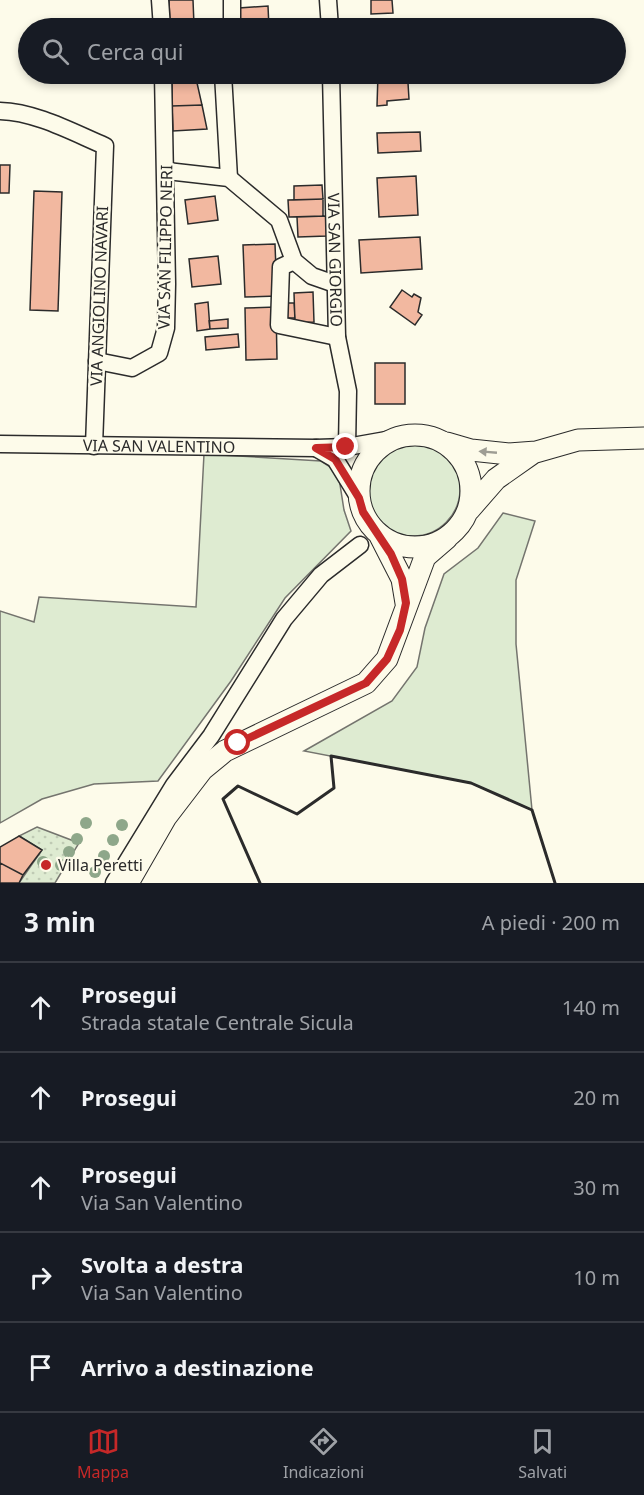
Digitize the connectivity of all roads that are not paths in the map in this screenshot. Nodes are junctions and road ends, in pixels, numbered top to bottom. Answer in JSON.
{"nodes":[{"id":1,"x":160,"y":0,"type":"edge"},
{"id":2,"x":231,"y":0,"type":"edge"},
{"id":3,"x":328,"y":0,"type":"edge"},
{"id":4,"x":161,"y":18,"type":"edge"},
{"id":5,"x":232,"y":18,"type":"edge"},
{"id":6,"x":329,"y":18,"type":"edge"},
{"id":7,"x":163,"y":84,"type":"edge"},
{"id":8,"x":224,"y":84,"type":"edge"},
{"id":9,"x":331,"y":84,"type":"edge"},
{"id":10,"x":0,"y":111,"type":"edge"},
{"id":11,"x":167,"y":171,"type":"junction"},
{"id":12,"x":229,"y":178,"type":"junction"},
{"id":13,"x":294,"y":261,"type":"junction"},
{"id":14,"x":334,"y":284,"type":"junction"},
{"id":15,"x":337,"y":337,"type":"junction"},
{"id":16,"x":97,"y":361,"type":"junction"},
{"id":17,"x":644,"y":438,"type":"edge"},
{"id":18,"x":392,"y":439,"type":"junction"},
{"id":19,"x":441,"y":441,"type":"junction"},
{"id":20,"x":0,"y":444,"type":"edge"},
{"id":21,"x":94,"y":446,"type":"junction"},
{"id":22,"x":346,"y":447,"type":"junction"},
{"id":23,"x":316,"y":448,"type":"junction"},
{"id":24,"x":536,"y":452,"type":"junction"},
{"id":25,"x":359,"y":498,"type":"junction"},
{"id":26,"x":468,"y":511,"type":"junction"},
{"id":27,"x":378,"y":534,"type":"junction"},
{"id":28,"x":447,"y":538,"type":"junction"},
{"id":29,"x":360,"y":545,"type":"dead end"},
{"id":30,"x":406,"y":603,"type":"junction"},
{"id":31,"x":114,"y":883,"type":"edge"},
{"id":32,"x":128,"y":883,"type":"edge"}],
"edges":[{"from":1,"to":4,"type":"street"},
{"from":2,"to":5,"type":"street"},
{"from":3,"to":6,"type":"street"},
{"from":7,"to":11,"type":"street","name":"VIA SAN FILIPPO NERI"},
{"from":8,"to":12,"type":"street"},
{"from":9,"to":14,"type":"street","name":"VIA SAN GIORGIO"},
{"from":10,"to":16,"type":"street","name":"VIA ANGIOLINO NAVARI"},
{"from":11,"to":12,"type":"street"},
{"from":11,"to":16,"type":"street","name":"VIA SAN FILIPPO NERI"},
{"from":12,"to":13,"type":"street"},
{"from":13,"to":14,"type":"street"},
{"from":13,"to":15,"type":"street"},
{"from":14,"to":15,"type":"street","name":"VIA SAN GIORGIO"},
{"from":15,"to":22,"type":"street","name":"VIA SAN GIORGIO"},
{"from":16,"to":21,"type":"street","name":"VIA ANGIOLINO NAVARI"},
{"from":17,"to":24,"type":"main road"},
{"from":18,"to":19,"type":"main road"},
{"from":18,"to":22,"type":"street","name":"VIA SAN VALENTINO"},
{"from":18,"to":25,"type":"main road"},
{"from":24,"to":19,"type":"main road","one_way":true},
{"from":19,"to":26,"type":"main road"},
{"from":20,"to":21,"type":"street","name":"VIA SAN VALENTINO"},
{"from":21,"to":23,"type":"street","name":"VIA SAN VALENTINO"},
{"from":22,"to":23,"type":"street","name":"VIA SAN VALENTINO"},
{"from":23,"to":25,"type":"street"},
{"from":24,"to":26,"type":"main road"},
{"from":25,"to":27,"type":"main road"},
{"from":26,"to":28,"type":"main road"},
{"from":27,"to":28,"type":"main road"},
{"from":27,"to":30,"type":"main road"},
{"from":28,"to":30,"type":"main road"},
{"from":29,"to":31,"type":"street"},
{"from":30,"to":32,"type":"main road"}]}
